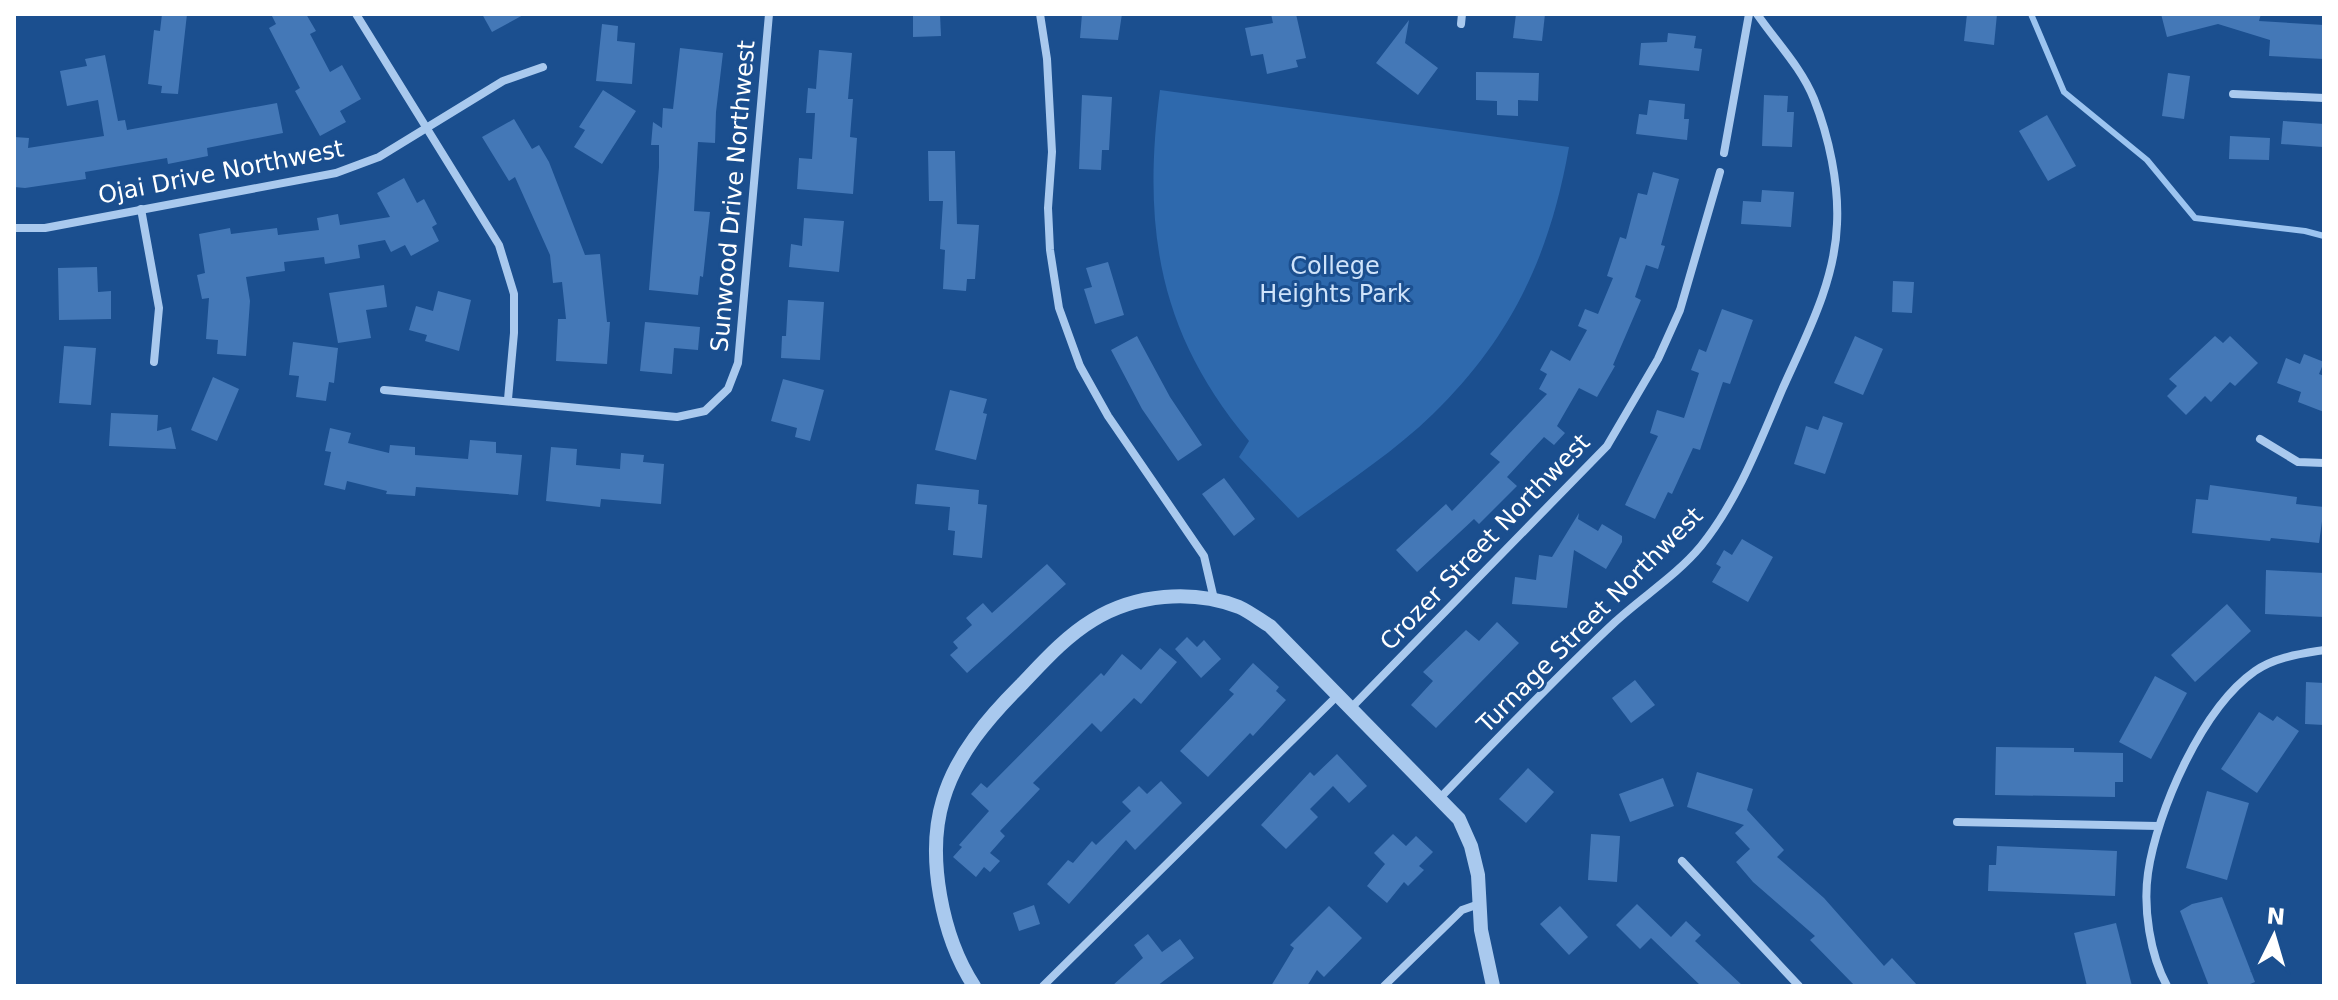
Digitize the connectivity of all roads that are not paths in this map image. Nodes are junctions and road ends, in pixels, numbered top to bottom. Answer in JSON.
{"nodes":[{"id":1,"x":356,"y":14,"type":"edge"},
{"id":2,"x":769,"y":14,"type":"edge"},
{"id":3,"x":1040,"y":14,"type":"edge"},
{"id":4,"x":1749,"y":14,"type":"edge"},
{"id":5,"x":1757,"y":14,"type":"edge"},
{"id":6,"x":543,"y":67,"type":"dead end"},
{"id":7,"x":2233,"y":94,"type":"dead end"},
{"id":8,"x":2324,"y":98,"type":"edge"},
{"id":9,"x":427,"y":128,"type":"junction"},
{"id":10,"x":1724,"y":153,"type":"dead end"},
{"id":11,"x":1720,"y":172,"type":"dead end"},
{"id":12,"x":141,"y":209,"type":"junction"},
{"id":13,"x":14,"y":228,"type":"edge"},
{"id":14,"x":154,"y":362,"type":"dead end"},
{"id":15,"x":384,"y":390,"type":"dead end"},
{"id":16,"x":508,"y":399,"type":"junction"},
{"id":17,"x":2260,"y":439,"type":"dead end"},
{"id":18,"x":2324,"y":463,"type":"edge"},
{"id":19,"x":1214,"y":599,"type":"junction"},
{"id":20,"x":2324,"y":650,"type":"edge"},
{"id":21,"x":1338,"y":695,"type":"junction"},
{"id":22,"x":1351,"y":708,"type":"junction"},
{"id":23,"x":1439,"y":799,"type":"junction"},
{"id":24,"x":1957,"y":822,"type":"dead end"},
{"id":25,"x":2158,"y":826,"type":"junction"},
{"id":26,"x":1682,"y":861,"type":"dead end"},
{"id":27,"x":1479,"y":904,"type":"junction"},
{"id":28,"x":974,"y":986,"type":"edge"},
{"id":29,"x":1043,"y":986,"type":"edge"},
{"id":30,"x":1384,"y":986,"type":"edge"},
{"id":31,"x":1493,"y":986,"type":"edge"},
{"id":32,"x":1799,"y":986,"type":"edge"},
{"id":33,"x":2167,"y":986,"type":"edge"}],
"edges":[{"from":1,"to":9,"type":"street"},
{"from":2,"to":16,"type":"street","name":"Sunwood Drive Northwest"},
{"from":3,"to":19,"type":"street"},
{"from":4,"to":10,"type":"street"},
{"from":5,"to":23,"type":"street","name":"Turnage Street Northwest"},
{"from":6,"to":9,"type":"street","name":"Ojai Drive Northwest"},
{"from":7,"to":8,"type":"street"},
{"from":9,"to":12,"type":"street","name":"Ojai Drive Northwest"},
{"from":9,"to":16,"type":"street"},
{"from":11,"to":22,"type":"street","name":"Crozer Street Northwest"},
{"from":12,"to":13,"type":"street","name":"Ojai Drive Northwest"},
{"from":12,"to":14,"type":"street"},
{"from":15,"to":16,"type":"street","name":"Sunwood Drive Northwest"},
{"from":17,"to":18,"type":"street"},
{"from":19,"to":21,"type":"street"},
{"from":19,"to":28,"type":"street"},
{"from":20,"to":25,"type":"street"},
{"from":21,"to":22,"type":"street"},
{"from":21,"to":29,"type":"street"},
{"from":22,"to":23,"type":"street"},
{"from":23,"to":27,"type":"street"},
{"from":24,"to":25,"type":"street"},
{"from":25,"to":33,"type":"street"},
{"from":26,"to":32,"type":"street"},
{"from":27,"to":30,"type":"street"},
{"from":27,"to":31,"type":"street"}]}
